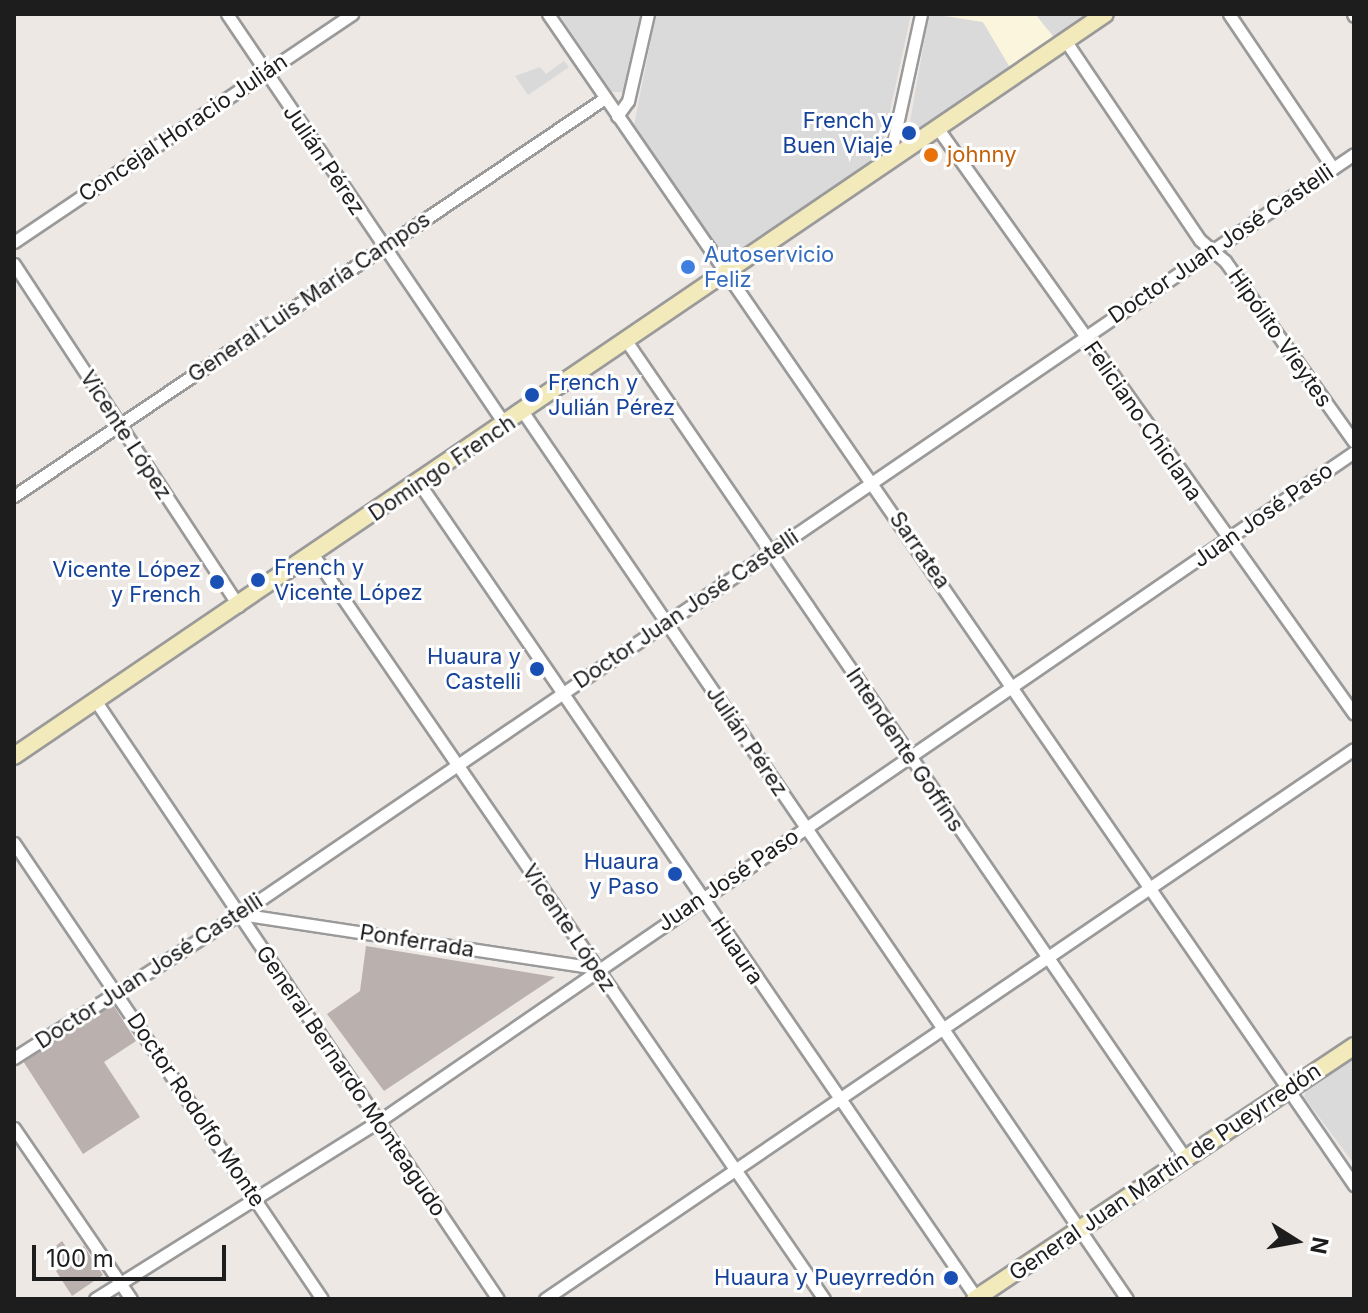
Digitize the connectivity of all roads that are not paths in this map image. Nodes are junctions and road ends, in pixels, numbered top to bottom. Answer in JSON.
{"nodes":[{"id":1,"x":227,"y":14,"type":"edge"},
{"id":2,"x":352,"y":14,"type":"edge"},
{"id":3,"x":548,"y":14,"type":"edge"},
{"id":4,"x":648,"y":14,"type":"edge"},
{"id":5,"x":921,"y":14,"type":"edge"},
{"id":6,"x":1105,"y":14,"type":"edge"},
{"id":7,"x":1229,"y":14,"type":"edge"},
{"id":8,"x":1065,"y":40,"type":"junction"},
{"id":9,"x":265,"y":72,"type":"junction"},
{"id":10,"x":605,"y":98,"type":"junction"},
{"id":11,"x":617,"y":116,"type":"junction"},
{"id":12,"x":936,"y":126,"type":"junction"},
{"id":13,"x":1354,"y":154,"type":"edge"},
{"id":14,"x":889,"y":162,"type":"junction"},
{"id":15,"x":1333,"y":168,"type":"junction"},
{"id":16,"x":14,"y":242,"type":"edge"},
{"id":17,"x":382,"y":247,"type":"junction"},
{"id":18,"x":1213,"y":251,"type":"junction"},
{"id":19,"x":14,"y":264,"type":"edge"},
{"id":20,"x":726,"y":274,"type":"junction"},
{"id":21,"x":1083,"y":338,"type":"junction"},
{"id":22,"x":627,"y":342,"type":"junction"},
{"id":23,"x":523,"y":412,"type":"junction"},
{"id":24,"x":505,"y":424,"type":"junction"},
{"id":25,"x":118,"y":425,"type":"junction"},
{"id":26,"x":1354,"y":442,"type":"edge"},
{"id":27,"x":1354,"y":452,"type":"edge"},
{"id":28,"x":419,"y":483,"type":"junction"},
{"id":29,"x":874,"y":483,"type":"junction"},
{"id":30,"x":14,"y":496,"type":"edge"},
{"id":31,"x":1227,"y":540,"type":"junction"},
{"id":32,"x":771,"y":552,"type":"junction"},
{"id":33,"x":314,"y":556,"type":"junction"},
{"id":34,"x":239,"y":606,"type":"junction"},
{"id":35,"x":666,"y":623,"type":"junction"},
{"id":36,"x":1015,"y":687,"type":"junction"},
{"id":37,"x":563,"y":693,"type":"junction"},
{"id":38,"x":97,"y":703,"type":"junction"},
{"id":39,"x":1354,"y":714,"type":"edge"},
{"id":40,"x":1354,"y":749,"type":"edge"},
{"id":41,"x":14,"y":756,"type":"edge"},
{"id":42,"x":911,"y":759,"type":"junction"},
{"id":43,"x":458,"y":764,"type":"junction"},
{"id":44,"x":806,"y":828,"type":"junction"},
{"id":45,"x":14,"y":843,"type":"edge"},
{"id":46,"x":1154,"y":892,"type":"junction"},
{"id":47,"x":701,"y":899,"type":"junction"},
{"id":48,"x":239,"y":914,"type":"junction"},
{"id":49,"x":1049,"y":962,"type":"junction"},
{"id":50,"x":595,"y":968,"type":"junction"},
{"id":51,"x":117,"y":992,"type":"junction"},
{"id":52,"x":945,"y":1029,"type":"junction"},
{"id":53,"x":1354,"y":1046,"type":"edge"},
{"id":54,"x":14,"y":1058,"type":"edge"},
{"id":55,"x":1289,"y":1089,"type":"junction"},
{"id":56,"x":840,"y":1101,"type":"junction"},
{"id":57,"x":379,"y":1121,"type":"junction"},
{"id":58,"x":14,"y":1128,"type":"edge"},
{"id":59,"x":1185,"y":1158,"type":"junction"},
{"id":60,"x":737,"y":1169,"type":"junction"},
{"id":61,"x":1354,"y":1185,"type":"edge"},
{"id":62,"x":256,"y":1200,"type":"junction"},
{"id":63,"x":1080,"y":1227,"type":"junction"},
{"id":64,"x":120,"y":1283,"type":"junction"},
{"id":65,"x":95,"y":1299,"type":"edge"},
{"id":66,"x":131,"y":1299,"type":"edge"},
{"id":67,"x":322,"y":1299,"type":"edge"},
{"id":68,"x":498,"y":1299,"type":"edge"},
{"id":69,"x":545,"y":1299,"type":"edge"},
{"id":70,"x":824,"y":1299,"type":"edge"},
{"id":71,"x":976,"y":1299,"type":"edge"},
{"id":72,"x":1127,"y":1299,"type":"edge"}],
"edges":[{"from":1,"to":9,"type":"street","name":"Julián Pérez"},
{"from":2,"to":9,"type":"street","name":"Concejal Horacio Julián"},
{"from":3,"to":10,"type":"street","name":"Sarratea"},
{"from":4,"to":11,"type":"street"},
{"from":5,"to":14,"type":"street"},
{"from":6,"to":8,"type":"street","name":"Domingo French"},
{"from":7,"to":15,"type":"street"},
{"from":8,"to":12,"type":"street","name":"Domingo French"},
{"from":8,"to":18,"type":"street","name":"Hipólito Vieytes"},
{"from":9,"to":16,"type":"street","name":"Concejal Horacio Julián"},
{"from":9,"to":17,"type":"street","name":"Julián Pérez"},
{"from":10,"to":11,"type":"street","name":"Sarratea"},
{"from":10,"to":17,"type":"street","name":"General Luis María Campos"},
{"from":11,"to":20,"type":"street","name":"Sarratea"},
{"from":12,"to":14,"type":"street","name":"Domingo French"},
{"from":12,"to":21,"type":"street","name":"Feliciano Chiclana"},
{"from":13,"to":15,"type":"street","name":"Doctor Juan José Castelli"},
{"from":14,"to":20,"type":"street","name":"Domingo French"},
{"from":15,"to":18,"type":"street","name":"Doctor Juan José Castelli"},
{"from":17,"to":24,"type":"street","name":"Julián Pérez"},
{"from":17,"to":25,"type":"street","name":"General Luis María Campos"},
{"from":18,"to":21,"type":"street","name":"Doctor Juan José Castelli"},
{"from":18,"to":26,"type":"street","name":"Hipólito Vieytes"},
{"from":19,"to":25,"type":"street","name":"Vicente López"},
{"from":20,"to":22,"type":"street","name":"Domingo French"},
{"from":20,"to":29,"type":"street","name":"Sarratea"},
{"from":21,"to":29,"type":"street","name":"Doctor Juan José Castelli"},
{"from":21,"to":31,"type":"street","name":"Feliciano Chiclana"},
{"from":22,"to":23,"type":"street","name":"Domingo French"},
{"from":22,"to":32,"type":"street","name":"Intendente Goffins"},
{"from":23,"to":24,"type":"street","name":"Domingo French"},
{"from":23,"to":35,"type":"street","name":"Julián Pérez"},
{"from":24,"to":28,"type":"street","name":"Domingo French"},
{"from":25,"to":30,"type":"street","name":"General Luis María Campos"},
{"from":25,"to":34,"type":"street","name":"Vicente López"},
{"from":27,"to":31,"type":"street","name":"Juan José Paso"},
{"from":28,"to":33,"type":"street","name":"Domingo French"},
{"from":28,"to":37,"type":"street","name":"Huaura"},
{"from":29,"to":32,"type":"street","name":"Doctor Juan José Castelli"},
{"from":29,"to":36,"type":"street","name":"Sarratea"},
{"from":31,"to":36,"type":"street","name":"Juan José Paso"},
{"from":31,"to":39,"type":"street","name":"Feliciano Chiclana"},
{"from":32,"to":35,"type":"street","name":"Doctor Juan José Castelli"},
{"from":32,"to":42,"type":"street","name":"Intendente Goffins"},
{"from":33,"to":34,"type":"street","name":"Domingo French"},
{"from":33,"to":43,"type":"street","name":"Vicente López"},
{"from":34,"to":38,"type":"street","name":"Domingo French"},
{"from":35,"to":37,"type":"street","name":"Doctor Juan José Castelli"},
{"from":35,"to":44,"type":"street","name":"Julián Pérez"},
{"from":36,"to":42,"type":"street","name":"Juan José Paso"},
{"from":36,"to":46,"type":"street","name":"Sarratea"},
{"from":37,"to":43,"type":"street","name":"Doctor Juan José Castelli"},
{"from":37,"to":47,"type":"street","name":"Huaura"},
{"from":38,"to":41,"type":"street","name":"Domingo French"},
{"from":38,"to":48,"type":"street","name":"General Bernardo Monteagudo"},
{"from":40,"to":46,"type":"street"},
{"from":42,"to":44,"type":"street","name":"Juan José Paso"},
{"from":42,"to":49,"type":"street","name":"Intendente Goffins"},
{"from":43,"to":48,"type":"street","name":"Doctor Juan José Castelli"},
{"from":43,"to":50,"type":"street","name":"Vicente López"},
{"from":44,"to":47,"type":"street","name":"Juan José Paso"},
{"from":44,"to":52,"type":"street","name":"Julián Pérez"},
{"from":45,"to":51,"type":"street","name":"Doctor Rodolfo Monte"},
{"from":46,"to":49,"type":"street"},
{"from":46,"to":55,"type":"street","name":"Sarratea"},
{"from":47,"to":50,"type":"street","name":"Juan José Paso"},
{"from":47,"to":56,"type":"street","name":"Huaura"},
{"from":48,"to":50,"type":"street","name":"Ponferrada"},
{"from":48,"to":51,"type":"street","name":"Doctor Juan José Castelli"},
{"from":48,"to":57,"type":"street","name":"General Bernardo Monteagudo"},
{"from":49,"to":52,"type":"street"},
{"from":49,"to":59,"type":"street","name":"Intendente Goffins"},
{"from":50,"to":57,"type":"street","name":"Juan José Paso"},
{"from":50,"to":60,"type":"street","name":"Vicente López"},
{"from":51,"to":54,"type":"street","name":"Doctor Juan José Castelli"},
{"from":51,"to":62,"type":"street","name":"Doctor Rodolfo Monte"},
{"from":52,"to":56,"type":"street"},
{"from":52,"to":63,"type":"street","name":"Julián Pérez"},
{"from":53,"to":55,"type":"street","name":"General Juan Martín de Pueyrredón"},
{"from":55,"to":59,"type":"street","name":"General Juan Martín de Pueyrredón"},
{"from":55,"to":61,"type":"street","name":"Sarratea"},
{"from":56,"to":60,"type":"street"},
{"from":56,"to":71,"type":"street","name":"Huaura"},
{"from":57,"to":62,"type":"street","name":"Juan José Paso"},
{"from":57,"to":68,"type":"street","name":"General Bernardo Monteagudo"},
{"from":58,"to":64,"type":"street"},
{"from":59,"to":63,"type":"street","name":"General Juan Martín de Pueyrredón"},
{"from":60,"to":69,"type":"street"},
{"from":60,"to":70,"type":"street","name":"Vicente López"},
{"from":62,"to":64,"type":"street","name":"Juan José Paso"},
{"from":62,"to":67,"type":"street","name":"Doctor Rodolfo Monte"},
{"from":63,"to":71,"type":"street","name":"General Juan Martín de Pueyrredón"},
{"from":63,"to":72,"type":"street","name":"Julián Pérez"},
{"from":64,"to":65,"type":"street","name":"Juan José Paso"},
{"from":64,"to":66,"type":"street"}]}
